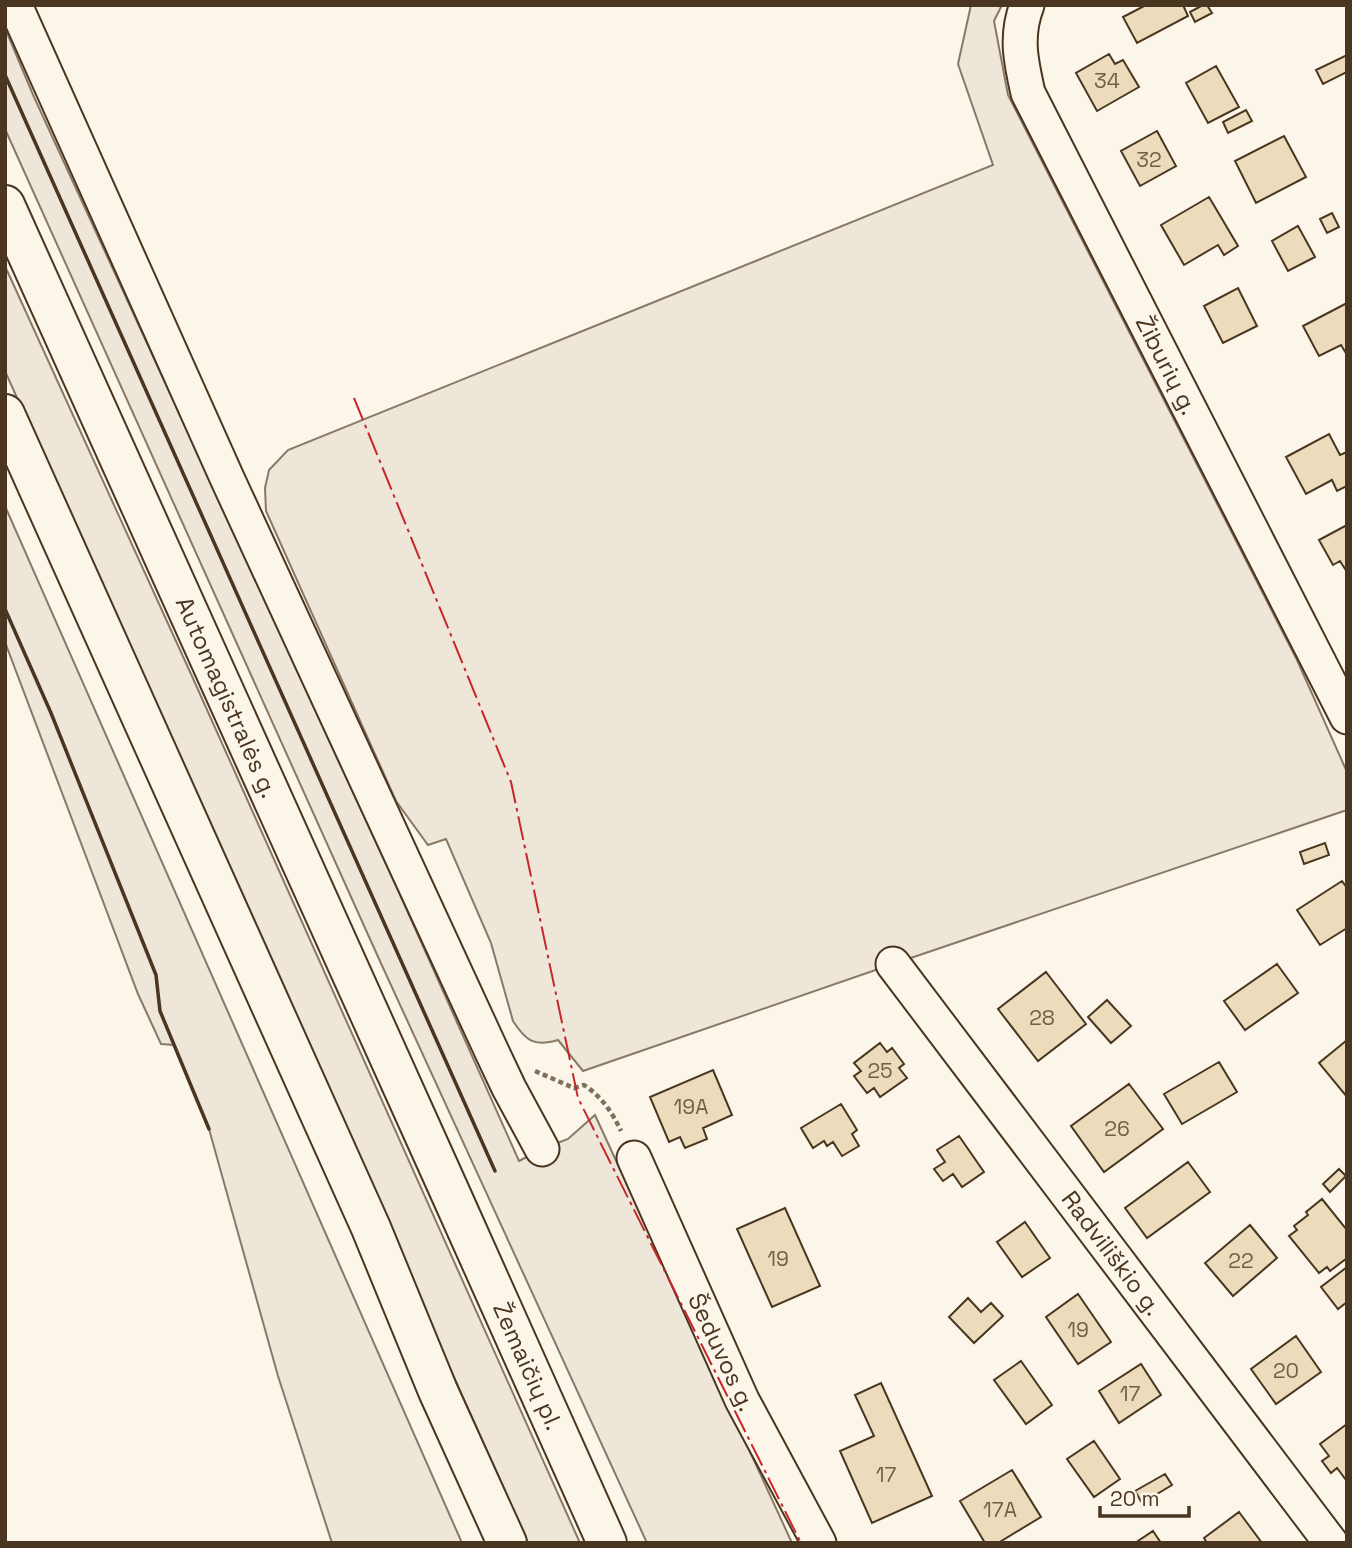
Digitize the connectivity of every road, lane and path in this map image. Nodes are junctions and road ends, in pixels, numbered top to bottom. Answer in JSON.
{"nodes":[{"id":1,"x":15,"y":5,"type":"edge"},
{"id":2,"x":1027,"y":5,"type":"edge"},
{"id":3,"x":5,"y":205,"type":"edge"},
{"id":4,"x":5,"y":414,"type":"edge"},
{"id":5,"x":1347,"y":717,"type":"edge"},
{"id":6,"x":893,"y":964,"type":"dead end"},
{"id":7,"x":574,"y":1088,"type":"dead end"},
{"id":8,"x":542,"y":1149,"type":"dead end"},
{"id":9,"x":634,"y":1158,"type":"joint"},
{"id":10,"x":449,"y":1190,"type":"joint"},
{"id":11,"x":507,"y":1543,"type":"edge"},
{"id":12,"x":607,"y":1543,"type":"edge"},
{"id":13,"x":820,"y":1543,"type":"edge"},
{"id":14,"x":1331,"y":1543,"type":"edge"}],
"edges":[{"from":1,"to":8,"type":"street"},
{"from":2,"to":5,"type":"street","name":"Žiburių g."},
{"from":3,"to":10,"type":"highway","name":"Automagistralės g."},
{"from":4,"to":11,"type":"highway"},
{"from":6,"to":14,"type":"street","name":"Radviliškio g."},
{"from":7,"to":9,"type":"path"},
{"from":9,"to":13,"type":"street","name":"Šeduvos g."},
{"from":10,"to":12,"type":"highway","name":"Žemaičių pl."}]}
